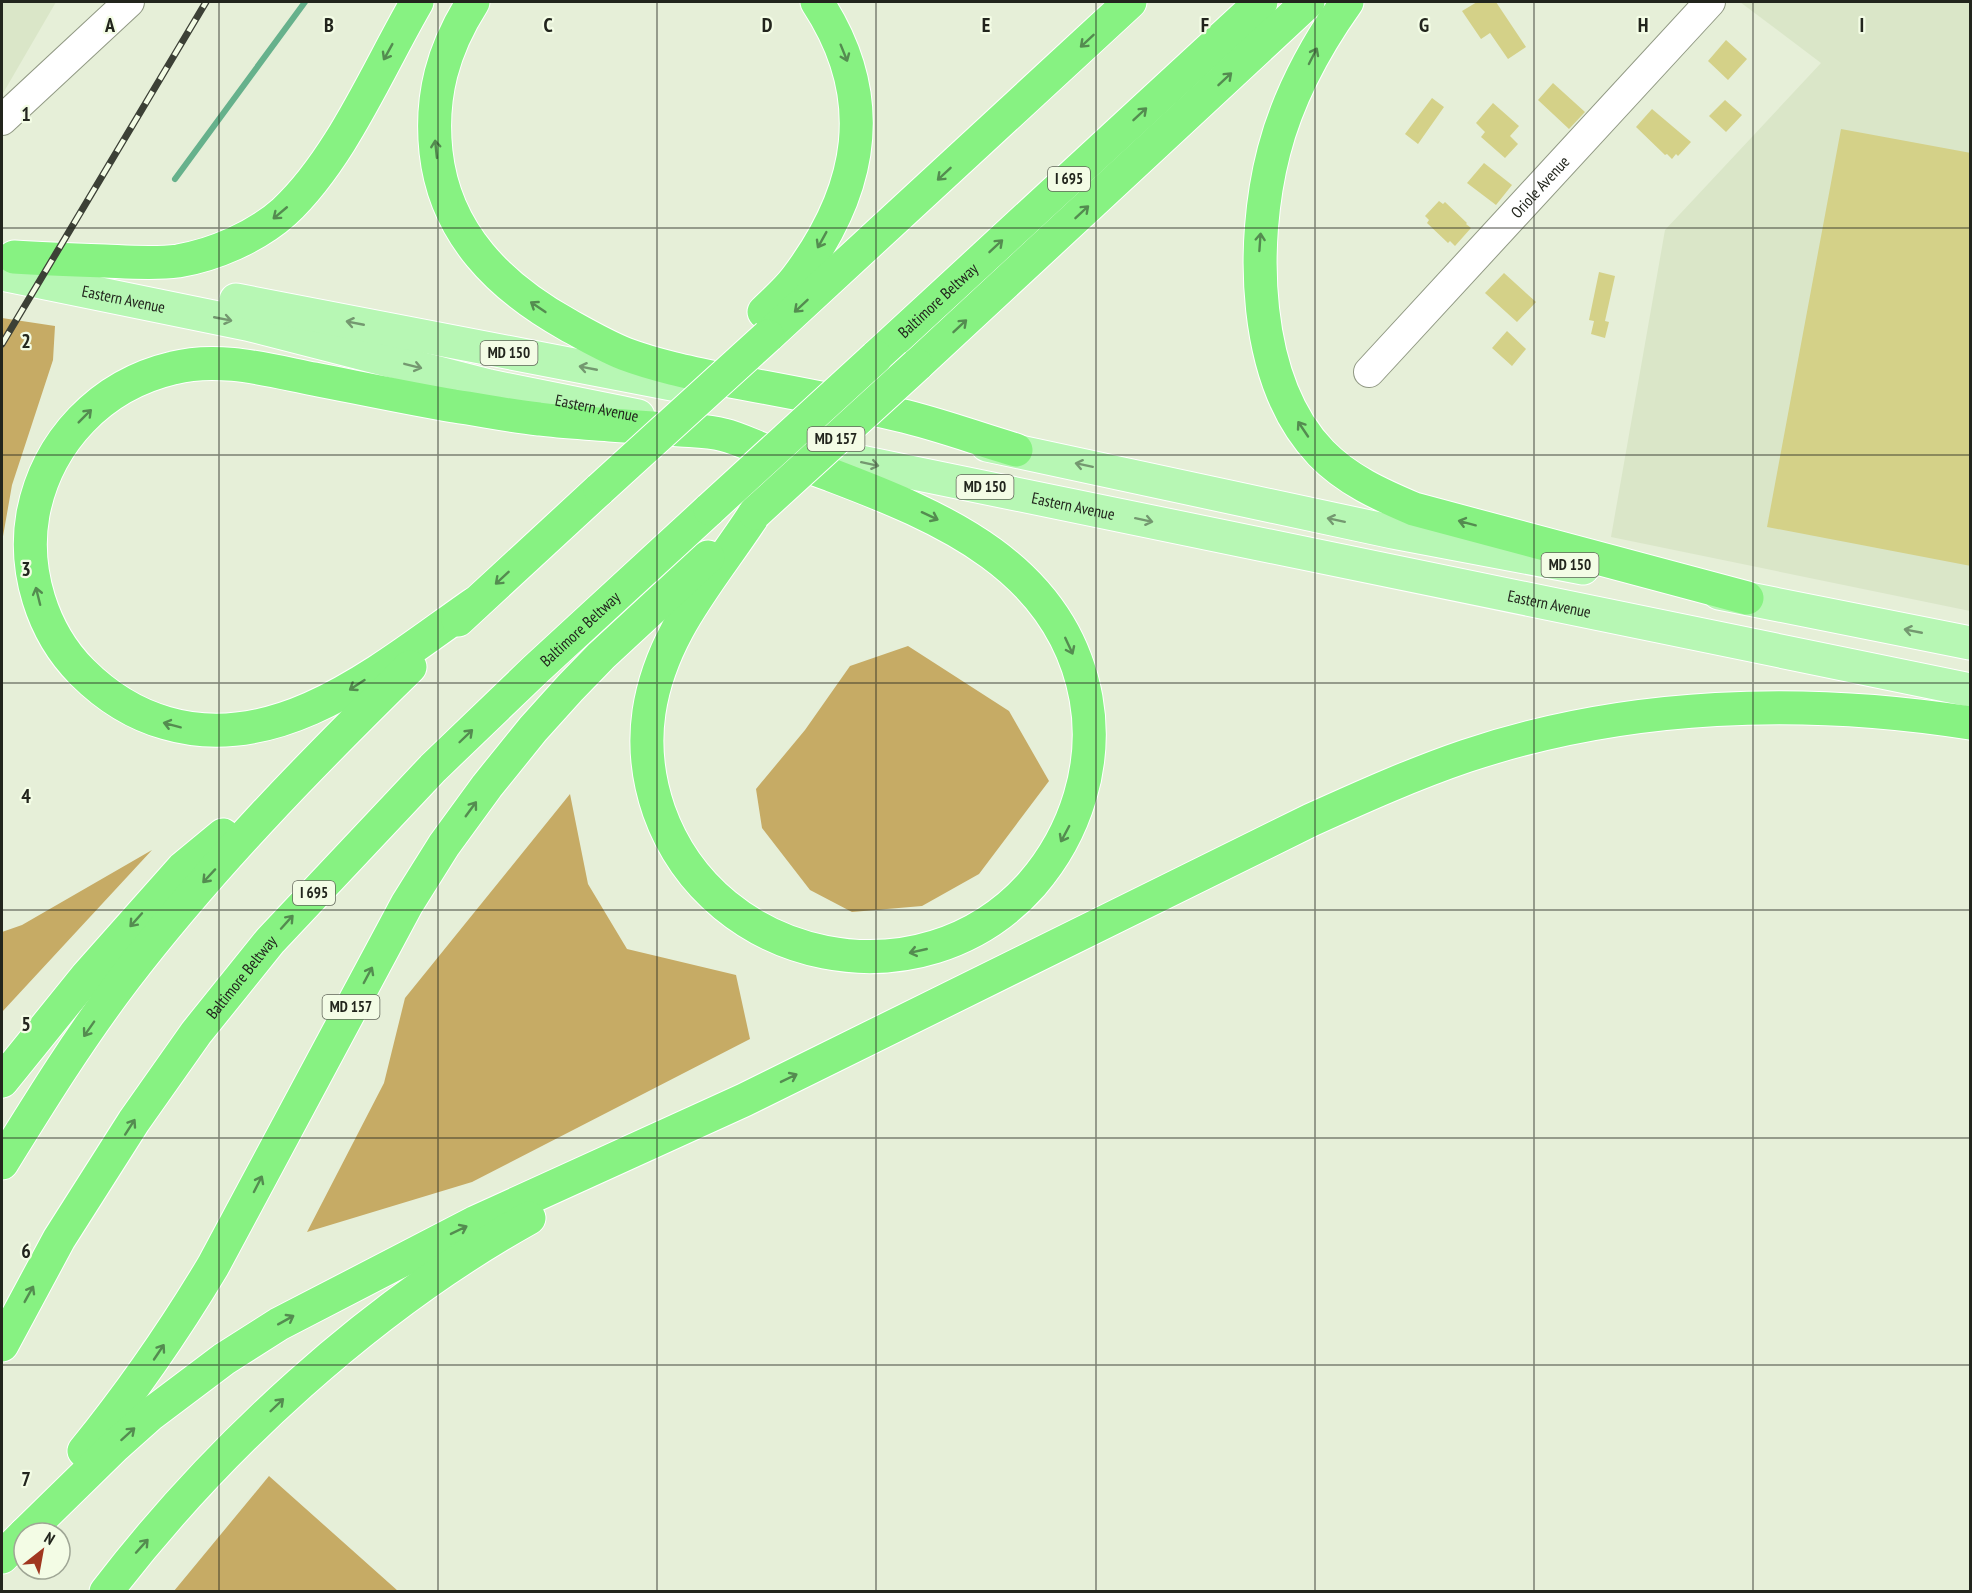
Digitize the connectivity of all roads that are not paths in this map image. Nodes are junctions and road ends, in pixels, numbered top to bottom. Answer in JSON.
{"nodes":[{"id":1,"x":129,"y":2,"type":"edge"},
{"id":2,"x":417,"y":2,"type":"edge"},
{"id":3,"x":473,"y":2,"type":"edge"},
{"id":4,"x":817,"y":2,"type":"edge"},
{"id":5,"x":1130,"y":2,"type":"edge"},
{"id":6,"x":1261,"y":2,"type":"edge"},
{"id":7,"x":1308,"y":2,"type":"edge"},
{"id":8,"x":1347,"y":2,"type":"edge"},
{"id":9,"x":1710,"y":2,"type":"edge"},
{"id":10,"x":2,"y":120,"type":"edge"},
{"id":11,"x":6,"y":262,"type":"edge"},
{"id":12,"x":757,"y":334,"type":"junction"},
{"id":13,"x":1369,"y":372,"type":"dead end"},
{"id":14,"x":719,"y":433,"type":"junction"},
{"id":15,"x":1017,"y":450,"type":"junction"},
{"id":16,"x":755,"y":513,"type":"junction"},
{"id":17,"x":1747,"y":598,"type":"junction"},
{"id":18,"x":474,"y":604,"type":"junction"},
{"id":19,"x":1709,"y":636,"type":"junction"},
{"id":20,"x":1971,"y":643,"type":"edge"},
{"id":21,"x":1971,"y":668,"type":"edge"},
{"id":22,"x":1971,"y":690,"type":"edge"},
{"id":23,"x":1971,"y":723,"type":"edge"},
{"id":24,"x":320,"y":756,"type":"junction"},
{"id":25,"x":2,"y":1081,"type":"edge"},
{"id":26,"x":744,"y":1100,"type":"junction"},
{"id":27,"x":2,"y":1163,"type":"edge"},
{"id":28,"x":2,"y":1345,"type":"edge"},
{"id":29,"x":38,"y":1521,"type":"edge"},
{"id":30,"x":2,"y":1543,"type":"edge"},
{"id":31,"x":106,"y":1592,"type":"edge"}],
"edges":[{"from":1,"to":10,"type":"street"},
{"from":2,"to":11,"type":"highway","one_way":true},
{"from":15,"to":3,"type":"highway","one_way":true},
{"from":4,"to":12,"type":"highway","one_way":true},
{"from":5,"to":12,"type":"highway","one_way":true},
{"from":28,"to":6,"type":"highway","name":"Baltimore Beltway","number":"I 695","one_way":true,"bridge":true},
{"from":16,"to":7,"type":"highway","number":"MD 157","one_way":true,"bridge":true},
{"from":17,"to":8,"type":"highway","one_way":true},
{"from":9,"to":13,"type":"street","name":"Oriole Avenue"},
{"from":11,"to":14,"type":"main road","name":"Eastern Avenue","number":"MD 150","one_way":true},
{"from":15,"to":11,"type":"main road","name":"Eastern Avenue","number":"MD 150","one_way":true},
{"from":12,"to":18,"type":"highway","one_way":true,"bridge":true},
{"from":14,"to":16,"type":"highway","one_way":true},
{"from":18,"to":14,"type":"highway","one_way":true},
{"from":14,"to":19,"type":"main road","name":"Eastern Avenue","number":"MD 150","one_way":true},
{"from":17,"to":15,"type":"main road","name":"Eastern Avenue","number":"MD 150","one_way":true},
{"from":30,"to":16,"type":"highway","number":"MD 157","one_way":true},
{"from":20,"to":17,"type":"main road","name":"Eastern Avenue","number":"MD 150","one_way":true},
{"from":18,"to":24,"type":"highway"},
{"from":19,"to":21,"type":"main road"},
{"from":19,"to":22,"type":"main road","name":"Eastern Avenue","number":"MD 150"},
{"from":26,"to":23,"type":"highway","one_way":true},
{"from":24,"to":25,"type":"highway","one_way":true},
{"from":24,"to":27,"type":"highway","one_way":true},
{"from":29,"to":26,"type":"highway","one_way":true},
{"from":31,"to":26,"type":"highway","one_way":true}]}
